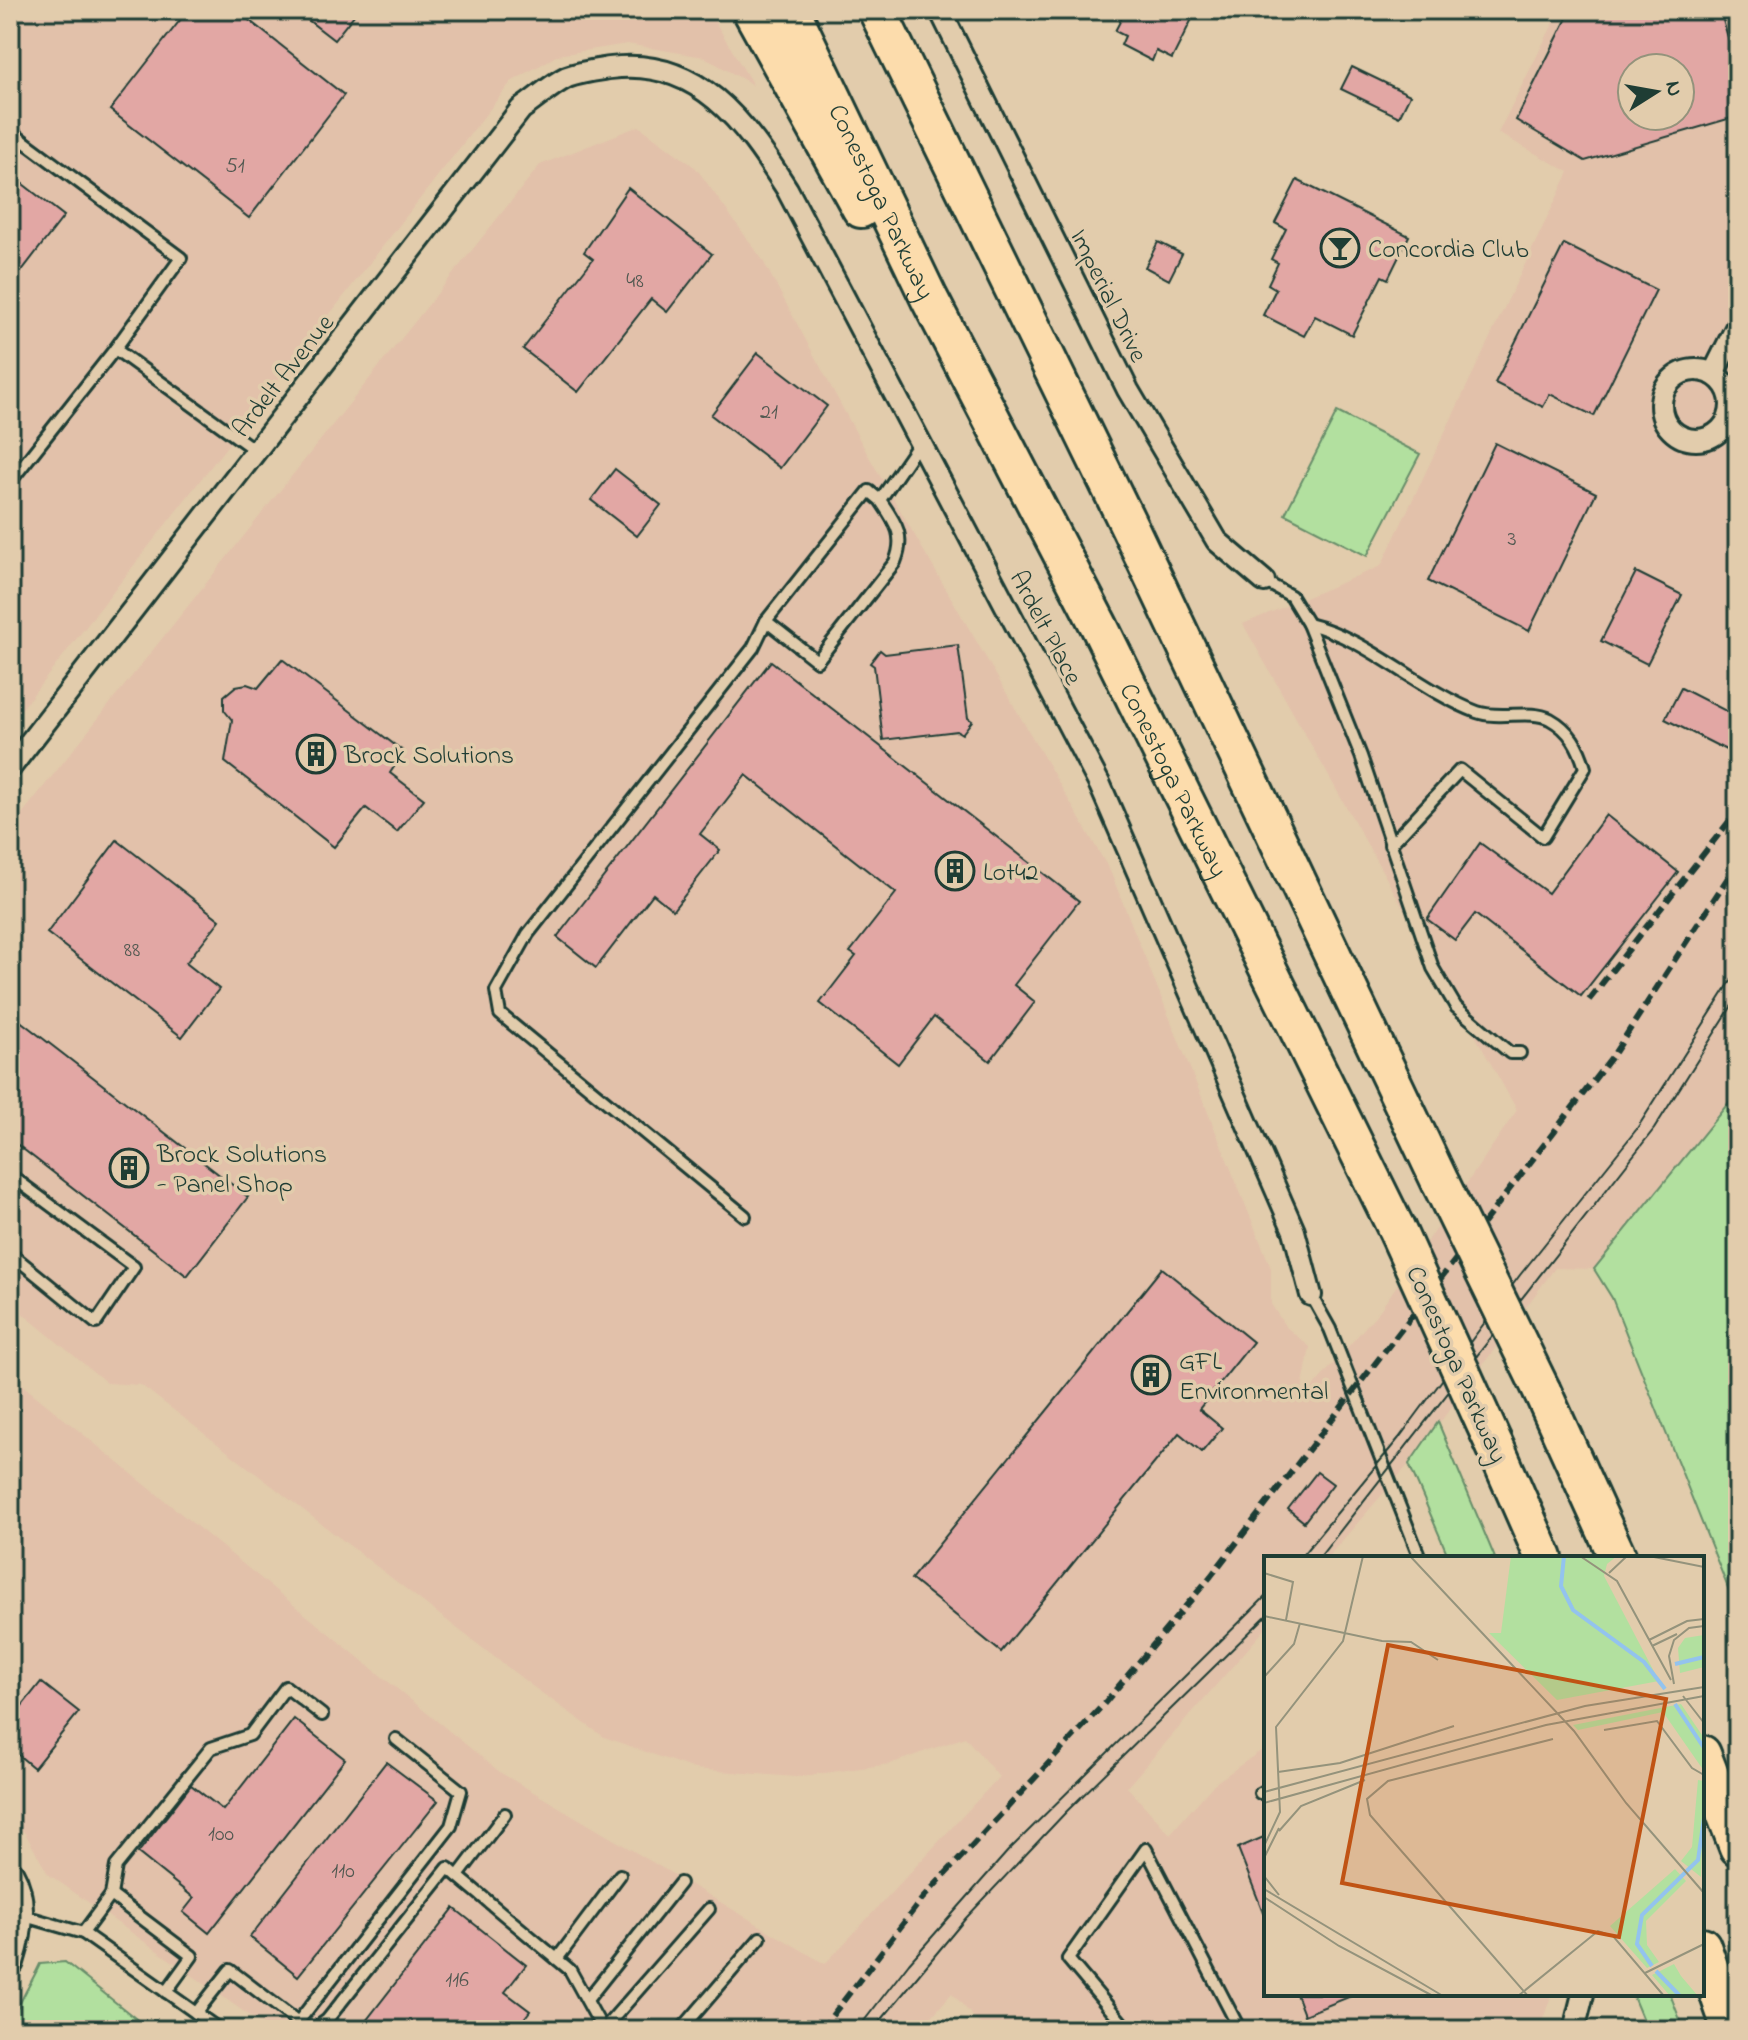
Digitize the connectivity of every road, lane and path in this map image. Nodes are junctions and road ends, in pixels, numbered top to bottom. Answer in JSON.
{"nodes":[{"id":1,"x":751,"y":10,"type":"edge"},
{"id":2,"x":791,"y":10,"type":"edge"},
{"id":3,"x":877,"y":10,"type":"edge"},
{"id":4,"x":940,"y":10,"type":"edge"},
{"id":5,"x":631,"y":65,"type":"joint"},
{"id":6,"x":10,"y":131,"type":"edge"},
{"id":7,"x":929,"y":298,"type":"junction"},
{"id":8,"x":1738,"y":324,"type":"edge"},
{"id":9,"x":115,"y":349,"type":"junction"},
{"id":10,"x":1713,"y":374,"type":"junction"},
{"id":11,"x":1734,"y":410,"type":"edge"},
{"id":12,"x":920,"y":442,"type":"junction"},
{"id":13,"x":256,"y":451,"type":"junction"},
{"id":14,"x":10,"y":482,"type":"edge"},
{"id":15,"x":880,"y":500,"type":"junction"},
{"id":16,"x":1264,"y":581,"type":"joint"},
{"id":17,"x":766,"y":621,"type":"junction"},
{"id":18,"x":1308,"y":624,"type":"junction"},
{"id":19,"x":10,"y":768,"type":"edge"},
{"id":20,"x":1390,"y":845,"type":"junction"},
{"id":21,"x":1520,"y":1053,"type":"dead end"},
{"id":22,"x":10,"y":1175,"type":"edge"},
{"id":23,"x":745,"y":1216,"type":"dead end"},
{"id":24,"x":10,"y":1253,"type":"edge"},
{"id":25,"x":1311,"y":1295,"type":"joint"},
{"id":26,"x":1419,"y":1556,"type":"edge"},
{"id":27,"x":1543,"y":1556,"type":"edge"},
{"id":28,"x":1617,"y":1556,"type":"edge"},
{"id":29,"x":322,"y":1715,"type":"dead end"},
{"id":30,"x":396,"y":1739,"type":"dead end"},
{"id":31,"x":1704,"y":1759,"type":"edge"},
{"id":32,"x":505,"y":1814,"type":"dead end"},
{"id":33,"x":1738,"y":1847,"type":"edge"},
{"id":34,"x":10,"y":1874,"type":"edge"},
{"id":35,"x":620,"y":1875,"type":"dead end"},
{"id":36,"x":458,"y":1876,"type":"junction"},
{"id":37,"x":680,"y":1883,"type":"dead end"},
{"id":38,"x":111,"y":1895,"type":"junction"},
{"id":39,"x":709,"y":1909,"type":"dead end"},
{"id":40,"x":19,"y":1914,"type":"junction"},
{"id":41,"x":83,"y":1933,"type":"junction"},
{"id":42,"x":760,"y":1938,"type":"dead end"},
{"id":43,"x":1704,"y":1952,"type":"edge"},
{"id":44,"x":557,"y":1959,"type":"junction"},
{"id":45,"x":10,"y":1962,"type":"edge"},
{"id":46,"x":166,"y":1992,"type":"junction"},
{"id":47,"x":1582,"y":1996,"type":"edge"},
{"id":48,"x":587,"y":2000,"type":"junction"},
{"id":49,"x":196,"y":2013,"type":"junction"},
{"id":50,"x":1727,"y":2018,"type":"edge"},
{"id":51,"x":298,"y":2026,"type":"edge"},
{"id":52,"x":220,"y":2030,"type":"edge"},
{"id":53,"x":313,"y":2030,"type":"edge"},
{"id":54,"x":603,"y":2030,"type":"edge"},
{"id":55,"x":681,"y":2030,"type":"edge"},
{"id":56,"x":1128,"y":2030,"type":"edge"},
{"id":57,"x":1240,"y":2030,"type":"edge"},
{"id":58,"x":1574,"y":2030,"type":"edge"}],
"edges":[{"from":1,"to":7,"type":"highway"},
{"from":2,"to":7,"type":"highway","name":"Conestoga Parkway"},
{"from":3,"to":28,"type":"highway","bridge":true},
{"from":4,"to":16,"type":"street","name":"Imperial Drive"},
{"from":5,"to":12,"type":"street","name":"Ardelt Place"},
{"from":5,"to":13,"type":"street","name":"Ardelt Avenue"},
{"from":6,"to":9,"type":"lane"},
{"from":7,"to":27,"type":"highway","name":"Conestoga Parkway","bridge":true},
{"from":8,"to":10,"type":"street"},
{"from":9,"to":13,"type":"lane"},
{"from":9,"to":14,"type":"lane"},
{"from":10,"to":11,"type":"street"},
{"from":10,"to":11,"type":"street"},
{"from":12,"to":15,"type":"lane"},
{"from":12,"to":25,"type":"street","name":"Ardelt Place"},
{"from":13,"to":19,"type":"street","name":"Ardelt Avenue"},
{"from":15,"to":17,"type":"lane"},
{"from":15,"to":17,"type":"lane"},
{"from":16,"to":18,"type":"lane"},
{"from":17,"to":23,"type":"lane"},
{"from":18,"to":20,"type":"lane"},
{"from":18,"to":20,"type":"lane"},
{"from":20,"to":21,"type":"lane"},
{"from":22,"to":24,"type":"lane"},
{"from":25,"to":26,"type":"lane"},
{"from":29,"to":38,"type":"lane"},
{"from":30,"to":51,"type":"lane"},
{"from":31,"to":33,"type":"highway"},
{"from":32,"to":36,"type":"lane"},
{"from":34,"to":40,"type":"street"},
{"from":35,"to":44,"type":"lane"},
{"from":36,"to":44,"type":"lane"},
{"from":36,"to":53,"type":"lane"},
{"from":37,"to":48,"type":"lane"},
{"from":38,"to":41,"type":"lane"},
{"from":38,"to":46,"type":"lane"},
{"from":39,"to":54,"type":"lane"},
{"from":40,"to":41,"type":"lane"},
{"from":40,"to":45,"type":"street"},
{"from":41,"to":46,"type":"lane"},
{"from":42,"to":55,"type":"lane"},
{"from":43,"to":50,"type":"highway"},
{"from":44,"to":48,"type":"lane"},
{"from":46,"to":49,"type":"lane"},
{"from":47,"to":58,"type":"street"},
{"from":48,"to":54,"type":"lane"},
{"from":49,"to":51,"type":"lane"},
{"from":49,"to":52,"type":"lane"},
{"from":56,"to":57,"type":"lane"}]}
